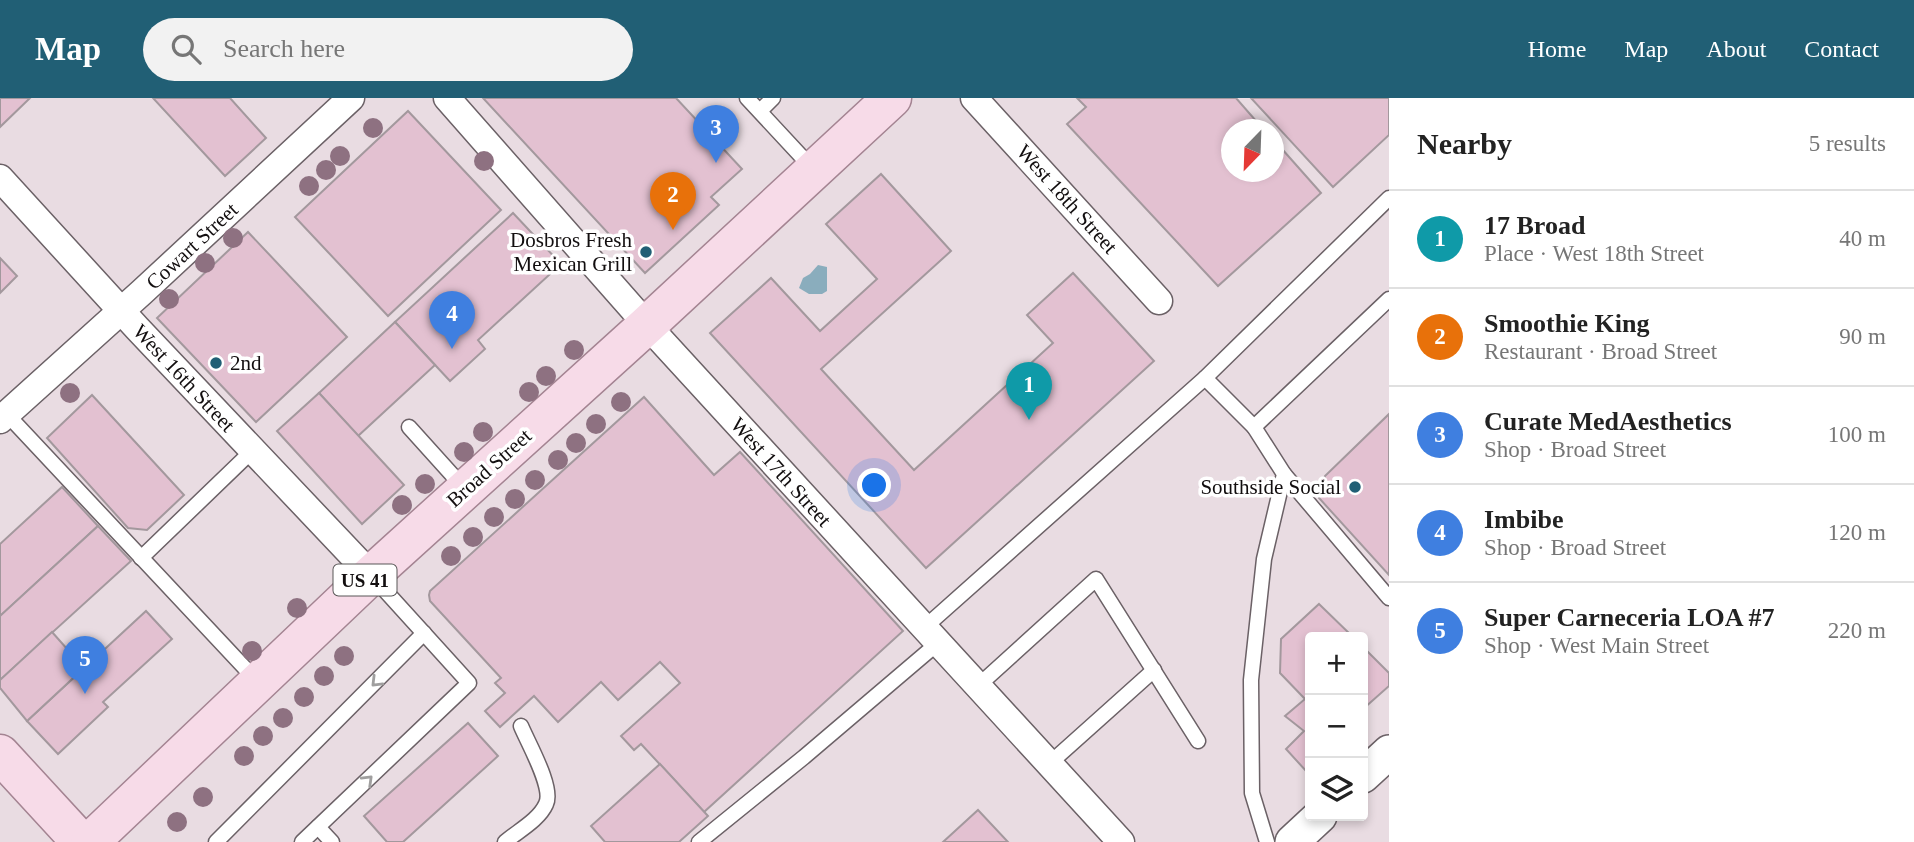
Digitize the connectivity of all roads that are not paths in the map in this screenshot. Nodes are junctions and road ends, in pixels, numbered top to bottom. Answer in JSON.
{"nodes":[{"id":1,"x":351,"y":98,"type":"edge"},
{"id":2,"x":447,"y":98,"type":"edge"},
{"id":3,"x":747,"y":98,"type":"edge"},
{"id":4,"x":773,"y":98,"type":"edge"},
{"id":5,"x":892,"y":98,"type":"edge"},
{"id":6,"x":974,"y":98,"type":"edge"},
{"id":7,"x":760,"y":111,"type":"junction"},
{"id":8,"x":814,"y":170,"type":"junction"},
{"id":9,"x":0,"y":178,"type":"edge"},
{"id":10,"x":1389,"y":198,"type":"edge"},
{"id":11,"x":1389,"y":299,"type":"edge"},
{"id":12,"x":1159,"y":301,"type":"dead end"},
{"id":13,"x":121,"y":311,"type":"junction"},
{"id":14,"x":647,"y":325,"type":"junction"},
{"id":15,"x":1205,"y":378,"type":"junction"},
{"id":16,"x":2,"y":413,"type":"edge"},
{"id":17,"x":410,"y":427,"type":"dead end"},
{"id":18,"x":1254,"y":427,"type":"junction"},
{"id":19,"x":252,"y":451,"type":"junction"},
{"id":20,"x":1284,"y":474,"type":"junction"},
{"id":21,"x":465,"y":489,"type":"junction"},
{"id":22,"x":141,"y":558,"type":"junction"},
{"id":23,"x":371,"y":575,"type":"junction"},
{"id":24,"x":1389,"y":598,"type":"edge"},
{"id":25,"x":424,"y":633,"type":"junction"},
{"id":26,"x":931,"y":636,"type":"junction"},
{"id":27,"x":1153,"y":670,"type":"junction"},
{"id":28,"x":258,"y":682,"type":"junction"},
{"id":29,"x":978,"y":686,"type":"junction"},
{"id":30,"x":521,"y":726,"type":"dead end"},
{"id":31,"x":1198,"y":741,"type":"dead end"},
{"id":32,"x":1389,"y":752,"type":"edge"},
{"id":33,"x":0,"y":754,"type":"edge"},
{"id":34,"x":1049,"y":764,"type":"junction"},
{"id":35,"x":1368,"y":771,"type":"edge"},
{"id":36,"x":1315,"y":821,"type":"edge"},
{"id":37,"x":318,"y":827,"type":"junction"},
{"id":38,"x":81,"y":842,"type":"edge"},
{"id":39,"x":90,"y":842,"type":"edge"},
{"id":40,"x":216,"y":842,"type":"edge"},
{"id":41,"x":302,"y":842,"type":"edge"},
{"id":42,"x":332,"y":842,"type":"edge"},
{"id":43,"x":505,"y":842,"type":"edge"},
{"id":44,"x":698,"y":842,"type":"edge"},
{"id":45,"x":1121,"y":842,"type":"edge"},
{"id":46,"x":1267,"y":842,"type":"edge"},
{"id":47,"x":1292,"y":842,"type":"edge"}],
"edges":[{"from":1,"to":13,"type":"street","name":"Cowart Street"},
{"from":2,"to":14,"type":"street","name":"West 17th Street"},
{"from":3,"to":7,"type":"lane"},
{"from":4,"to":7,"type":"lane"},
{"from":5,"to":8,"type":"main road","name":"Broad Street","number":"US 41"},
{"from":6,"to":12,"type":"street","name":"West 18th Street"},
{"from":7,"to":8,"type":"lane"},
{"from":8,"to":14,"type":"main road","name":"Broad Street","number":"US 41"},
{"from":9,"to":13,"type":"street","name":"West 16th Street"},
{"from":10,"to":15,"type":"lane"},
{"from":11,"to":18,"type":"lane"},
{"from":13,"to":16,"type":"street","name":"Cowart Street"},
{"from":13,"to":19,"type":"street","name":"West 16th Street"},
{"from":14,"to":21,"type":"main road","name":"Broad Street","number":"US 41"},
{"from":14,"to":26,"type":"street","name":"West 17th Street"},
{"from":15,"to":18,"type":"lane"},
{"from":15,"to":26,"type":"lane"},
{"from":16,"to":22,"type":"lane"},
{"from":17,"to":21,"type":"lane"},
{"from":18,"to":20,"type":"lane"},
{"from":19,"to":22,"type":"lane"},
{"from":19,"to":23,"type":"street","name":"West 16th Street"},
{"from":20,"to":24,"type":"lane"},
{"from":20,"to":46,"type":"lane"},
{"from":21,"to":23,"type":"main road","name":"Broad Street","number":"US 41"},
{"from":22,"to":28,"type":"lane"},
{"from":23,"to":25,"type":"lane"},
{"from":23,"to":28,"type":"main road","name":"Broad Street","number":"US 41"},
{"from":37,"to":25,"type":"lane","one_way":true},
{"from":25,"to":40,"type":"lane","one_way":true},
{"from":26,"to":29,"type":"street","name":"West 17th Street"},
{"from":26,"to":44,"type":"lane"},
{"from":27,"to":29,"type":"lane"},
{"from":27,"to":31,"type":"lane"},
{"from":27,"to":34,"type":"lane"},
{"from":28,"to":39,"type":"main road","name":"Broad Street","number":"US 41"},
{"from":29,"to":34,"type":"street","name":"West 17th Street"},
{"from":30,"to":43,"type":"lane"},
{"from":32,"to":35,"type":"street"},
{"from":33,"to":38,"type":"main road"},
{"from":34,"to":45,"type":"street","name":"West 17th Street"},
{"from":36,"to":47,"type":"street"},
{"from":37,"to":41,"type":"lane"},
{"from":37,"to":42,"type":"lane"}]}
